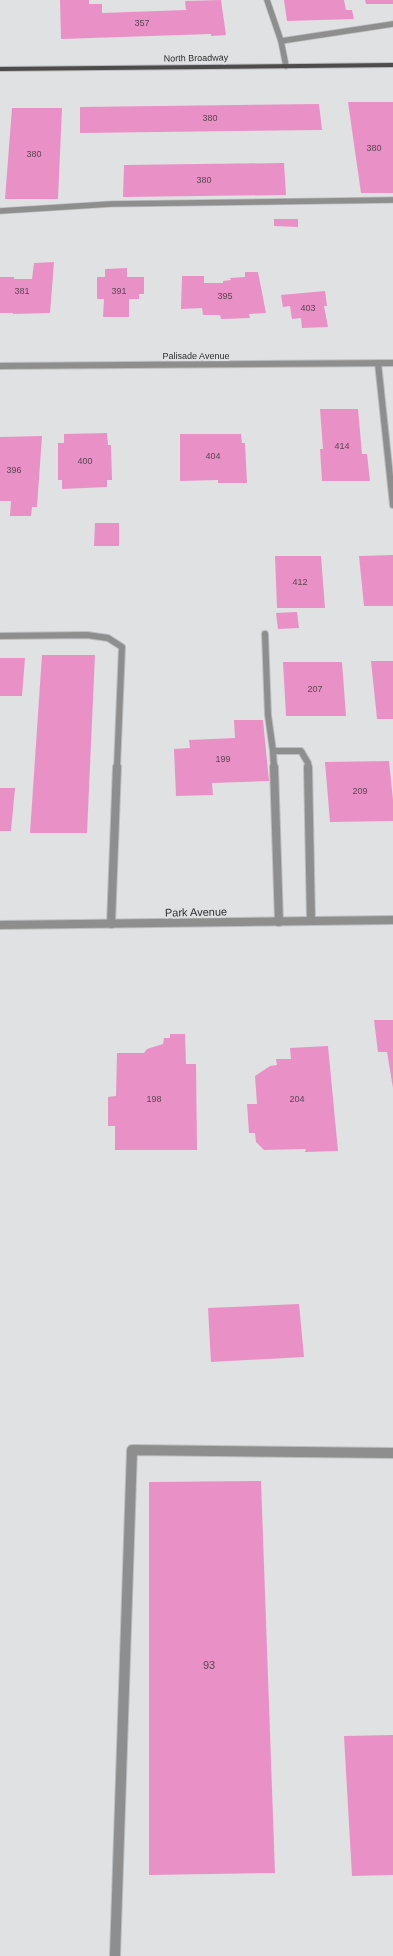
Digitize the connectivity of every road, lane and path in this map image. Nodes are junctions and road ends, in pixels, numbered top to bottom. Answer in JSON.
{"nodes":[{"id":1,"x":267,"y":0,"type":"edge"},
{"id":2,"x":393,"y":24,"type":"edge"},
{"id":3,"x":281,"y":41,"type":"junction"},
{"id":4,"x":393,"y":65,"type":"edge"},
{"id":5,"x":286,"y":66,"type":"junction"},
{"id":6,"x":0,"y":69,"type":"edge"},
{"id":7,"x":393,"y":200,"type":"edge"},
{"id":8,"x":0,"y":211,"type":"edge"},
{"id":9,"x":378,"y":363,"type":"junction"},
{"id":10,"x":393,"y":363,"type":"edge"},
{"id":11,"x":0,"y":366,"type":"edge"},
{"id":12,"x":393,"y":506,"type":"edge"},
{"id":13,"x":265,"y":634,"type":"dead end"},
{"id":14,"x":0,"y":636,"type":"edge"},
{"id":15,"x":273,"y":751,"type":"junction"},
{"id":16,"x":393,"y":920,"type":"edge"},
{"id":17,"x":279,"y":922,"type":"junction"},
{"id":18,"x":311,"y":922,"type":"junction"},
{"id":19,"x":111,"y":924,"type":"junction"},
{"id":20,"x":0,"y":925,"type":"edge"},
{"id":21,"x":393,"y":1453,"type":"edge"},
{"id":22,"x":115,"y":1956,"type":"edge"}],
"edges":[{"from":1,"to":3,"type":"street"},
{"from":2,"to":3,"type":"street"},
{"from":3,"to":5,"type":"street"},
{"from":4,"to":5,"type":"main road","name":"North Broadway"},
{"from":5,"to":6,"type":"main road","name":"North Broadway"},
{"from":7,"to":8,"type":"street"},
{"from":9,"to":10,"type":"street","name":"Palisade Avenue"},
{"from":9,"to":11,"type":"street","name":"Palisade Avenue"},
{"from":9,"to":12,"type":"street"},
{"from":13,"to":15,"type":"street"},
{"from":14,"to":19,"type":"street"},
{"from":15,"to":17,"type":"street"},
{"from":15,"to":18,"type":"street"},
{"from":16,"to":18,"type":"street","name":"Park Avenue"},
{"from":17,"to":18,"type":"street","name":"Park Avenue"},
{"from":17,"to":19,"type":"street","name":"Park Avenue"},
{"from":19,"to":20,"type":"street","name":"Park Avenue"},
{"from":21,"to":22,"type":"street"}]}
